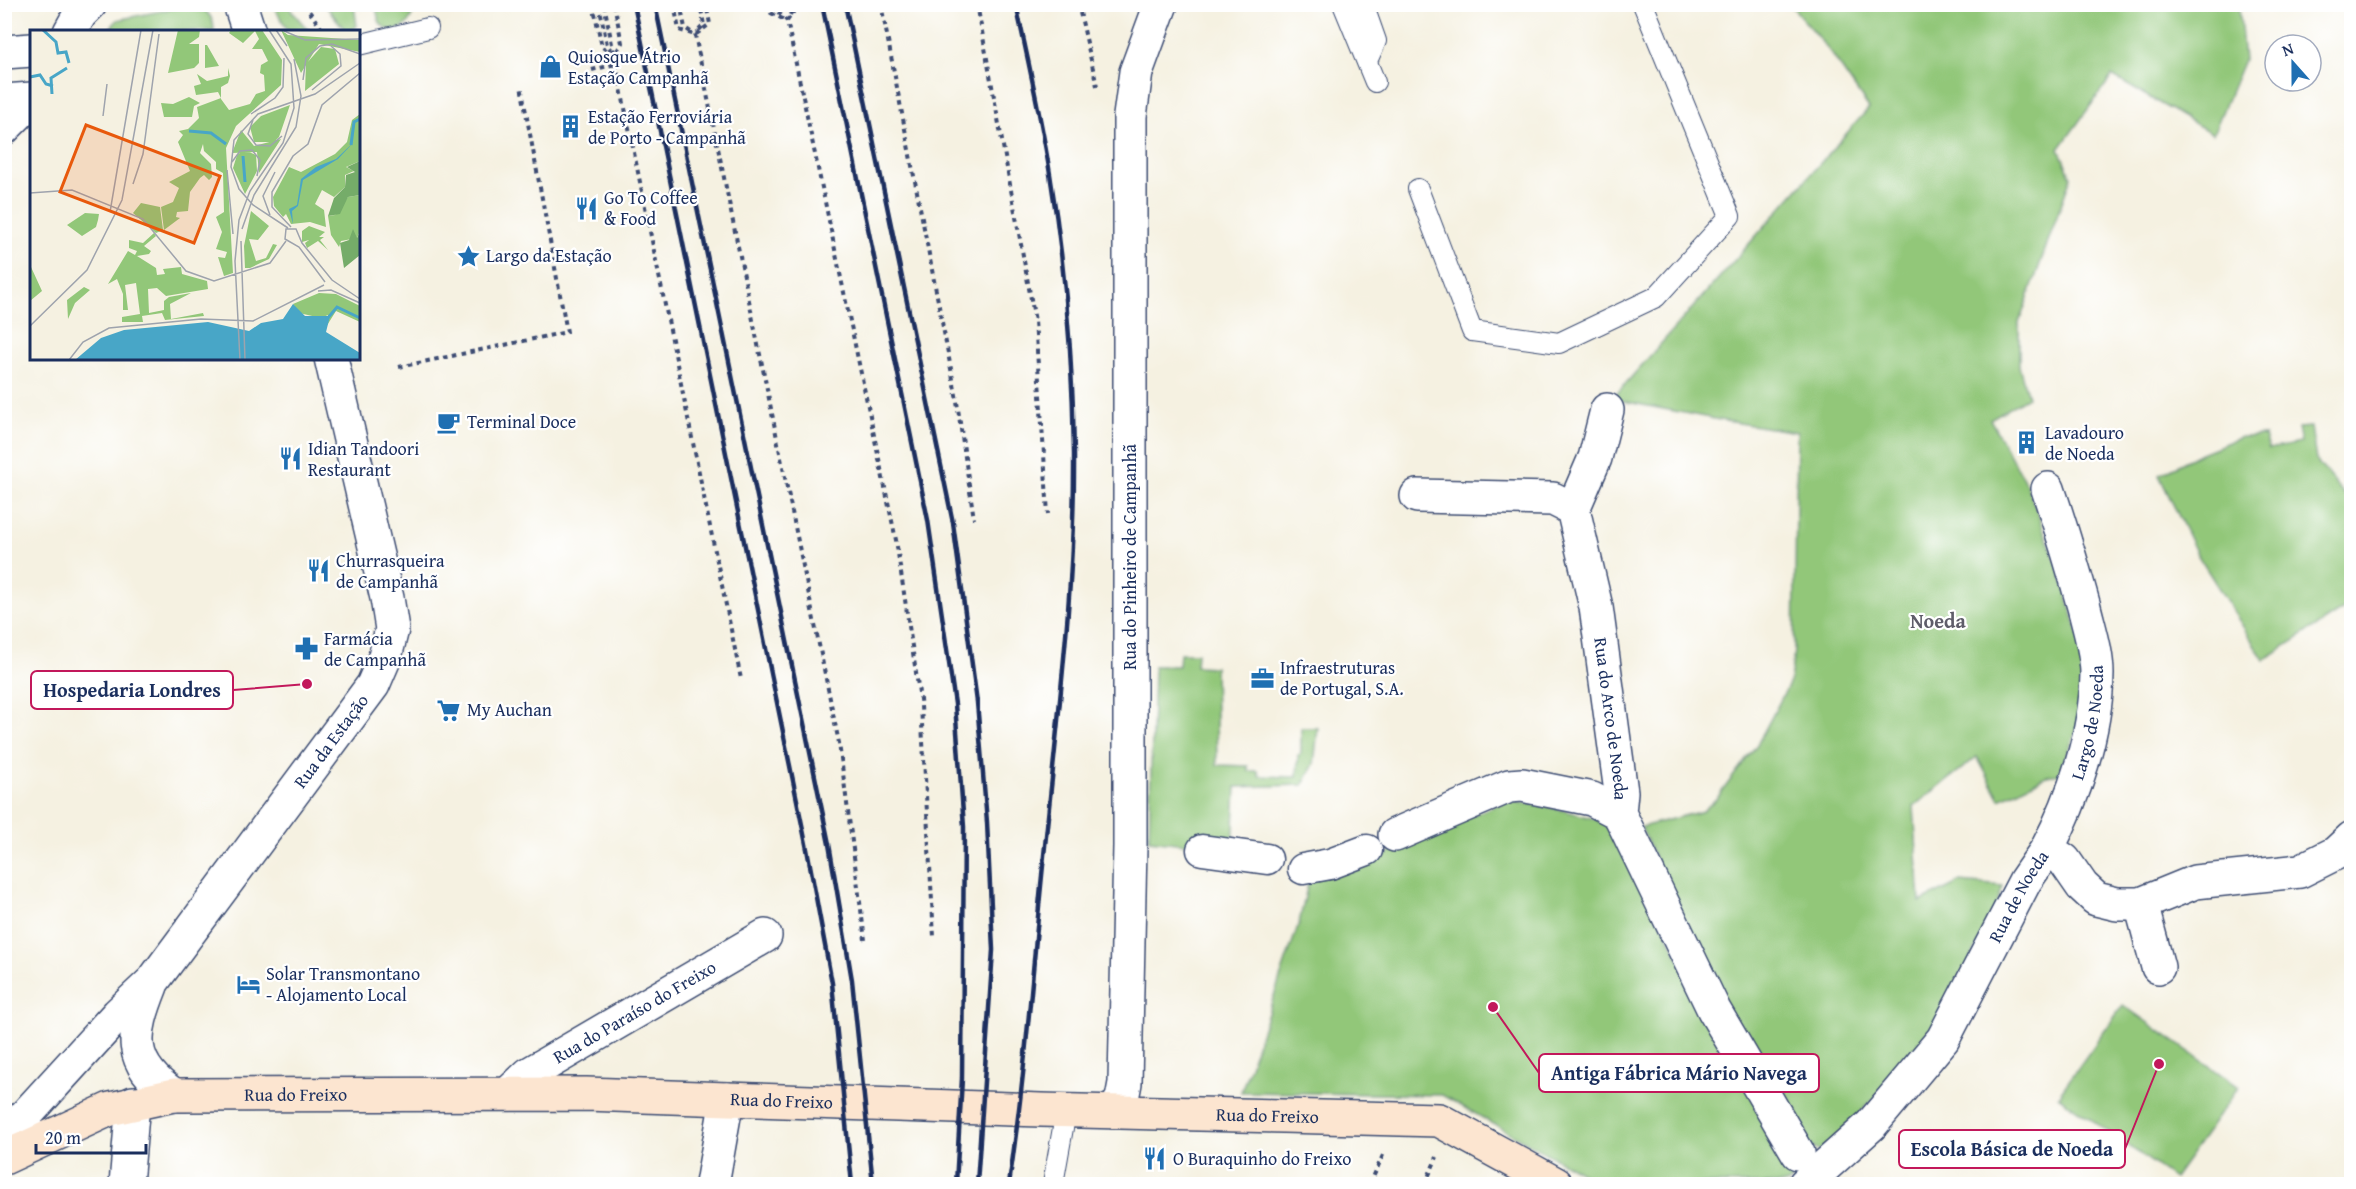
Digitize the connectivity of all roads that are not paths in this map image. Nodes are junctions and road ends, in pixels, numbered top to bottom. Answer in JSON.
{"nodes":[{"id":1,"x":240,"y":4,"type":"edge"},
{"id":2,"x":1161,"y":4,"type":"edge"},
{"id":3,"x":1343,"y":4,"type":"edge"},
{"id":4,"x":1363,"y":4,"type":"edge"},
{"id":5,"x":1643,"y":4,"type":"edge"},
{"id":6,"x":428,"y":28,"type":"dead end"},
{"id":7,"x":248,"y":30,"type":"edge"},
{"id":8,"x":360,"y":45,"type":"edge"},
{"id":9,"x":30,"y":50,"type":"edge"},
{"id":10,"x":4,"y":52,"type":"edge"},
{"id":11,"x":1367,"y":61,"type":"junction"},
{"id":12,"x":1375,"y":82,"type":"dead end"},
{"id":13,"x":4,"y":101,"type":"edge"},
{"id":14,"x":30,"y":101,"type":"edge"},
{"id":15,"x":30,"y":103,"type":"edge"},
{"id":16,"x":4,"y":130,"type":"edge"},
{"id":17,"x":1418,"y":189,"type":"dead end"},
{"id":18,"x":332,"y":360,"type":"edge"},
{"id":19,"x":1607,"y":410,"type":"dead end"},
{"id":20,"x":2048,"y":489,"type":"dead end"},
{"id":21,"x":1418,"y":496,"type":"dead end"},
{"id":22,"x":1573,"y":509,"type":"junction"},
{"id":23,"x":1619,"y":813,"type":"junction"},
{"id":24,"x":2352,"y":838,"type":"edge"},
{"id":25,"x":1381,"y":843,"type":"joint"},
{"id":26,"x":2047,"y":849,"type":"junction"},
{"id":27,"x":1202,"y":850,"type":"dead end"},
{"id":28,"x":1267,"y":859,"type":"dead end"},
{"id":29,"x":1303,"y":868,"type":"dead end"},
{"id":30,"x":2141,"y":903,"type":"junction"},
{"id":31,"x":765,"y":936,"type":"dead end"},
{"id":32,"x":2158,"y":967,"type":"dead end"},
{"id":33,"x":153,"y":981,"type":"junction"},
{"id":34,"x":509,"y":1093,"type":"junction"},
{"id":35,"x":174,"y":1095,"type":"junction"},
{"id":36,"x":727,"y":1100,"type":"junction"},
{"id":37,"x":133,"y":1103,"type":"junction"},
{"id":38,"x":1066,"y":1111,"type":"junction"},
{"id":39,"x":1114,"y":1112,"type":"junction"},
{"id":40,"x":4,"y":1138,"type":"edge"},
{"id":41,"x":4,"y":1158,"type":"edge"},
{"id":42,"x":1805,"y":1170,"type":"edge"},
{"id":43,"x":1545,"y":1182,"type":"edge"},
{"id":44,"x":126,"y":1185,"type":"edge"},
{"id":45,"x":712,"y":1185,"type":"edge"},
{"id":46,"x":1053,"y":1185,"type":"edge"}],
"edges":[{"from":1,"to":7,"type":"street"},
{"from":2,"to":39,"type":"street","name":"Rua do Pinheiro de Campanhã"},
{"from":3,"to":11,"type":"lane"},
{"from":4,"to":11,"type":"lane"},
{"from":5,"to":17,"type":"lane"},
{"from":6,"to":8,"type":"lane"},
{"from":9,"to":10,"type":"street"},
{"from":11,"to":12,"type":"lane"},
{"from":13,"to":14,"type":"street"},
{"from":15,"to":16,"type":"street"},
{"from":18,"to":33,"type":"street","name":"Rua da Estação"},
{"from":19,"to":22,"type":"street"},
{"from":20,"to":26,"type":"street","name":"Largo de Noeda"},
{"from":21,"to":22,"type":"street"},
{"from":22,"to":23,"type":"street","name":"Rua do Arco de Noeda"},
{"from":23,"to":25,"type":"street"},
{"from":23,"to":42,"type":"street","name":"Rua do Arco de Noeda"},
{"from":24,"to":30,"type":"street","name":"Rua de Noeda"},
{"from":25,"to":29,"type":"street"},
{"from":26,"to":30,"type":"street","name":"Rua de Noeda"},
{"from":26,"to":42,"type":"street","name":"Rua de Noeda"},
{"from":27,"to":28,"type":"street"},
{"from":30,"to":32,"type":"street"},
{"from":31,"to":34,"type":"street","name":"Rua do Paraíso do Freixo"},
{"from":33,"to":35,"type":"street","name":"Rua da Estação"},
{"from":33,"to":40,"type":"street","name":"Rua da Estação"},
{"from":34,"to":35,"type":"main road","name":"Rua do Freixo"},
{"from":34,"to":36,"type":"main road","name":"Rua do Freixo"},
{"from":35,"to":37,"type":"main road","name":"Rua do Freixo"},
{"from":36,"to":38,"type":"main road","name":"Rua do Freixo"},
{"from":36,"to":45,"type":"street"},
{"from":37,"to":41,"type":"main road","name":"Rua do Freixo"},
{"from":37,"to":44,"type":"street"},
{"from":38,"to":39,"type":"main road","name":"Rua do Freixo"},
{"from":38,"to":46,"type":"lane"},
{"from":39,"to":43,"type":"main road","name":"Rua do Freixo"}]}
